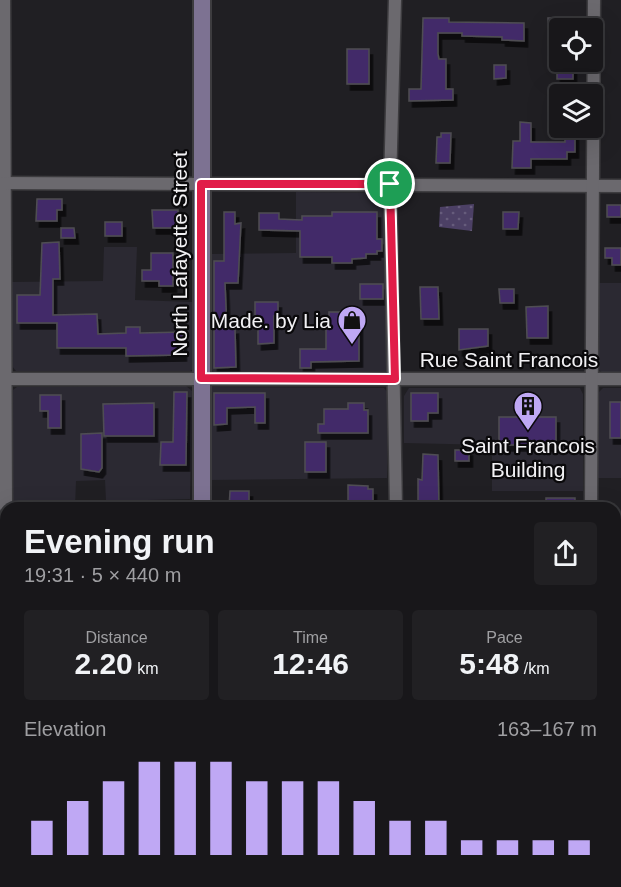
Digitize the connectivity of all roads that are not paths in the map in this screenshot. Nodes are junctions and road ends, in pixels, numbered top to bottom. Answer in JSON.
{"nodes":[{"id":1,"x":4,"y":0,"type":"edge"},
{"id":2,"x":202,"y":0,"type":"edge"},
{"id":3,"x":395,"y":0,"type":"edge"},
{"id":4,"x":594,"y":0,"type":"edge"},
{"id":5,"x":2,"y":183,"type":"edge"},
{"id":6,"x":201,"y":184,"type":"junction"},
{"id":7,"x":390,"y":184,"type":"junction"},
{"id":8,"x":592,"y":186,"type":"junction"},
{"id":9,"x":621,"y":186,"type":"edge"},
{"id":10,"x":201,"y":378,"type":"junction"},
{"id":11,"x":3,"y":379,"type":"edge"},
{"id":12,"x":395,"y":379,"type":"junction"},
{"id":13,"x":621,"y":379,"type":"edge"},
{"id":14,"x":591,"y":380,"type":"junction"},
{"id":15,"x":6,"y":502,"type":"edge"},
{"id":16,"x":202,"y":502,"type":"edge"},
{"id":17,"x":396,"y":502,"type":"edge"},
{"id":18,"x":591,"y":502,"type":"edge"}],
"edges":[{"from":1,"to":5,"type":"street"},
{"from":2,"to":6,"type":"street","name":"North Lafayette Street"},
{"from":3,"to":7,"type":"street"},
{"from":4,"to":8,"type":"street"},
{"from":5,"to":6,"type":"street"},
{"from":5,"to":11,"type":"street"},
{"from":6,"to":7,"type":"street"},
{"from":6,"to":10,"type":"street","name":"North Lafayette Street"},
{"from":7,"to":8,"type":"street"},
{"from":7,"to":12,"type":"street"},
{"from":8,"to":9,"type":"street"},
{"from":8,"to":14,"type":"street"},
{"from":10,"to":11,"type":"street","name":"Rue Saint Francois"},
{"from":10,"to":12,"type":"street","name":"Rue Saint Francois"},
{"from":10,"to":16,"type":"street","name":"North Lafayette Street"},
{"from":11,"to":15,"type":"street"},
{"from":12,"to":14,"type":"street","name":"Rue Saint Francois"},
{"from":12,"to":17,"type":"street"},
{"from":13,"to":14,"type":"street","name":"Rue Saint Francois"},
{"from":14,"to":18,"type":"street"}]}
